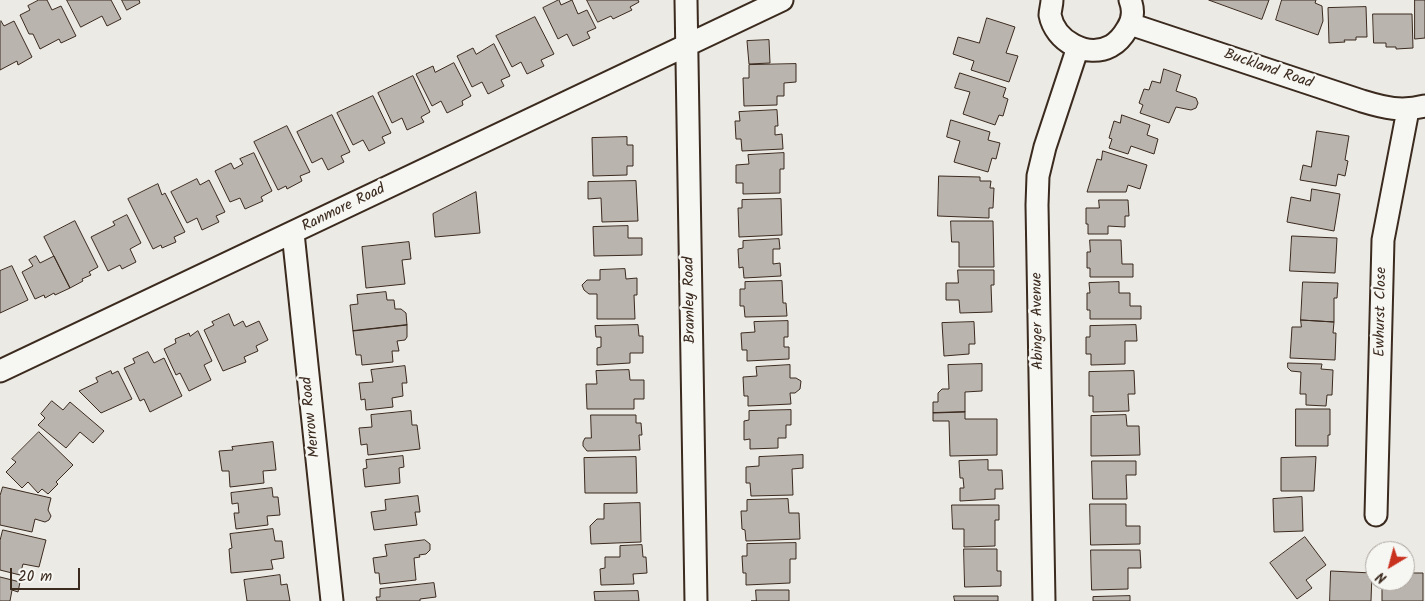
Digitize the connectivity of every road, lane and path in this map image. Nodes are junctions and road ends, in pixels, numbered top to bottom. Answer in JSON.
{"nodes":[{"id":1,"x":686,"y":0,"type":"edge"},
{"id":2,"x":782,"y":0,"type":"edge"},
{"id":3,"x":1052,"y":0,"type":"edge"},
{"id":4,"x":1130,"y":0,"type":"edge"},
{"id":5,"x":1130,"y":24,"type":"junction"},
{"id":6,"x":687,"y":45,"type":"junction"},
{"id":7,"x":1078,"y":47,"type":"junction"},
{"id":8,"x":1416,"y":108,"type":"edge"},
{"id":9,"x":292,"y":234,"type":"junction"},
{"id":10,"x":0,"y":371,"type":"edge"},
{"id":11,"x":1376,"y":515,"type":"dead end"},
{"id":12,"x":332,"y":601,"type":"edge"},
{"id":13,"x":696,"y":601,"type":"edge"},
{"id":14,"x":1044,"y":601,"type":"edge"}],
"edges":[{"from":1,"to":6,"type":"street","name":"Bramley Road"},
{"from":2,"to":6,"type":"street"},
{"from":3,"to":7,"type":"street"},
{"from":4,"to":5,"type":"street"},
{"from":5,"to":7,"type":"street"},
{"from":5,"to":8,"type":"street","name":"Buckland Road"},
{"from":6,"to":9,"type":"street","name":"Ranmore Road"},
{"from":6,"to":13,"type":"street","name":"Bramley Road"},
{"from":7,"to":14,"type":"street","name":"Abinger Avenue"},
{"from":8,"to":11,"type":"street","name":"Ewhurst Close"},
{"from":9,"to":10,"type":"street","name":"Ranmore Road"},
{"from":9,"to":12,"type":"street","name":"Merrow Road"}]}
